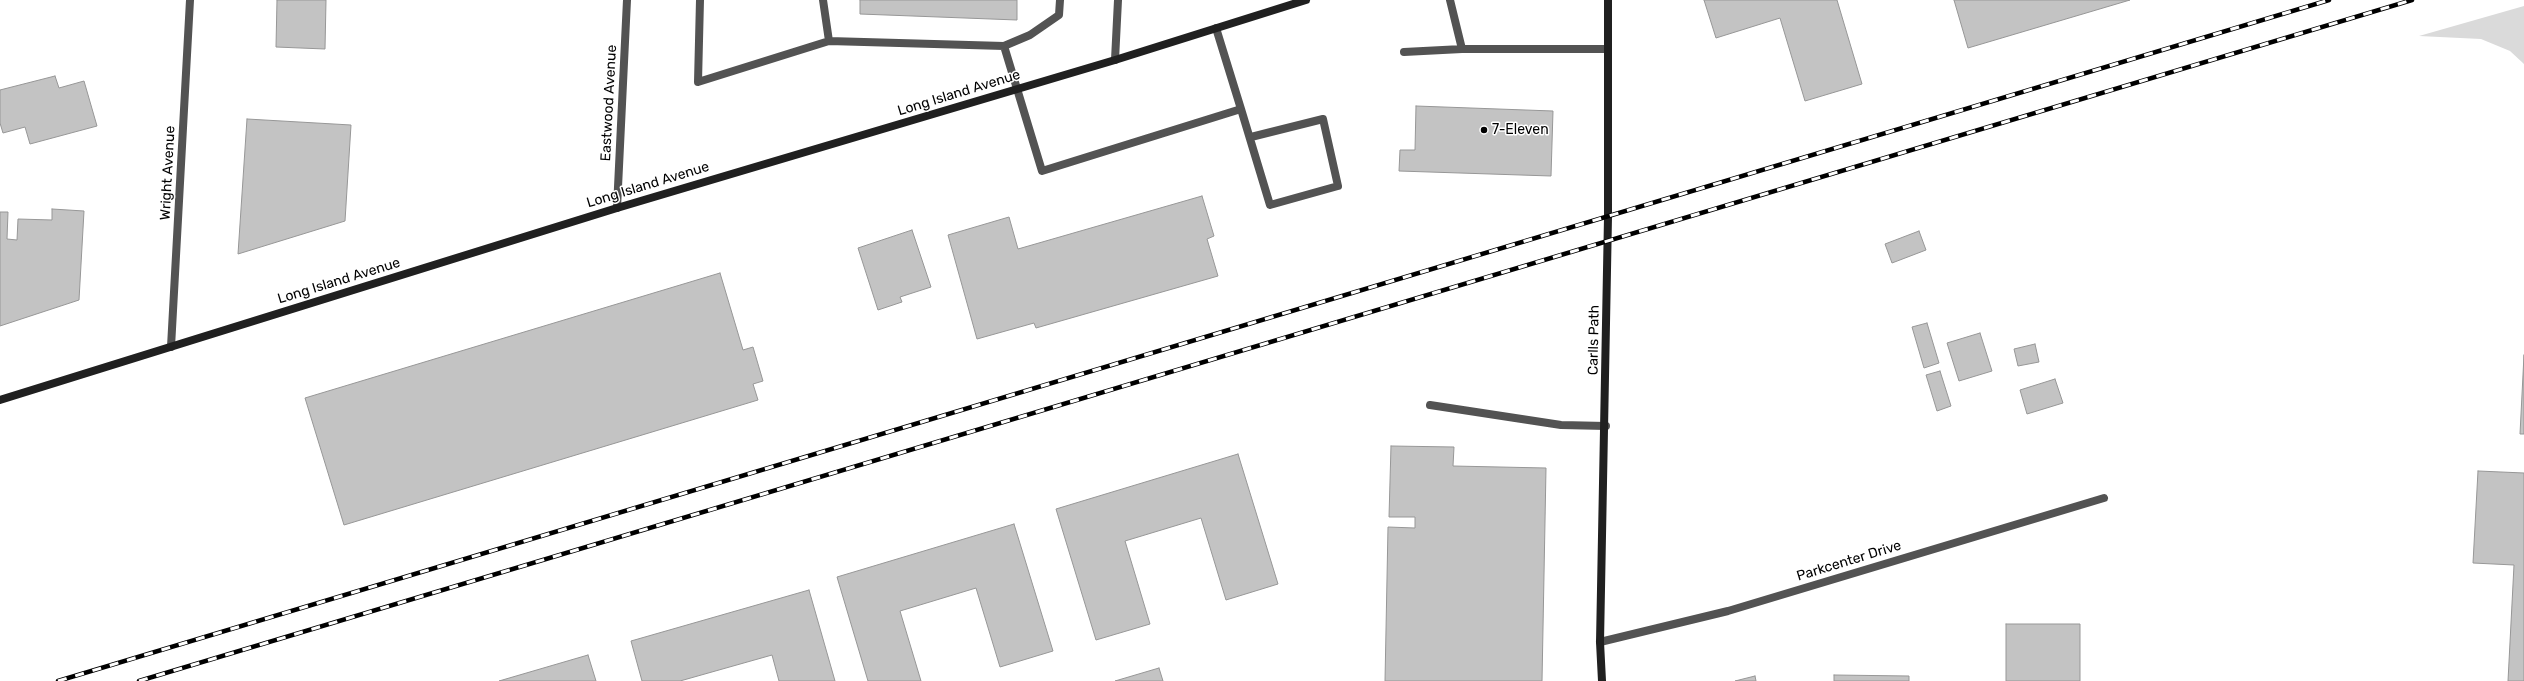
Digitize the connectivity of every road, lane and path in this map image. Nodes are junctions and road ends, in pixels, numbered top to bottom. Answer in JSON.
{"nodes":[{"id":1,"x":190,"y":0,"type":"edge"},
{"id":2,"x":627,"y":0,"type":"edge"},
{"id":3,"x":700,"y":0,"type":"edge"},
{"id":4,"x":823,"y":0,"type":"edge"},
{"id":5,"x":1060,"y":0,"type":"edge"},
{"id":6,"x":1118,"y":0,"type":"edge"},
{"id":7,"x":1306,"y":0,"type":"edge"},
{"id":8,"x":1450,"y":0,"type":"edge"},
{"id":9,"x":1608,"y":0,"type":"edge"},
{"id":10,"x":1216,"y":28,"type":"junction"},
{"id":11,"x":830,"y":41,"type":"junction"},
{"id":12,"x":1004,"y":46,"type":"junction"},
{"id":13,"x":1462,"y":49,"type":"junction"},
{"id":14,"x":1608,"y":49,"type":"junction"},
{"id":15,"x":1404,"y":52,"type":"dead end"},
{"id":16,"x":1115,"y":60,"type":"junction"},
{"id":17,"x":1018,"y":88,"type":"junction"},
{"id":18,"x":1241,"y":109,"type":"junction"},
{"id":19,"x":1251,"y":137,"type":"junction"},
{"id":20,"x":617,"y":208,"type":"junction"},
{"id":21,"x":171,"y":347,"type":"junction"},
{"id":22,"x":0,"y":400,"type":"edge"},
{"id":23,"x":1430,"y":404,"type":"dead end"},
{"id":24,"x":1606,"y":426,"type":"junction"},
{"id":25,"x":2104,"y":498,"type":"dead end"},
{"id":26,"x":1600,"y":642,"type":"junction"},
{"id":27,"x":1602,"y":681,"type":"edge"}],
"edges":[{"from":1,"to":21,"type":"street","name":"Wright Avenue"},
{"from":2,"to":20,"type":"street","name":"Eastwood Avenue"},
{"from":3,"to":11,"type":"street"},
{"from":4,"to":11,"type":"street"},
{"from":5,"to":12,"type":"street"},
{"from":6,"to":16,"type":"street"},
{"from":7,"to":10,"type":"street","name":"Long Island Avenue"},
{"from":8,"to":13,"type":"street"},
{"from":9,"to":14,"type":"street","name":"Carlls Path"},
{"from":10,"to":16,"type":"street","name":"Long Island Avenue"},
{"from":10,"to":18,"type":"street"},
{"from":11,"to":12,"type":"street"},
{"from":12,"to":17,"type":"street"},
{"from":13,"to":14,"type":"street"},
{"from":13,"to":15,"type":"street"},
{"from":14,"to":24,"type":"street","name":"Carlls Path"},
{"from":16,"to":17,"type":"street","name":"Long Island Avenue"},
{"from":17,"to":18,"type":"street"},
{"from":17,"to":20,"type":"street","name":"Long Island Avenue"},
{"from":18,"to":19,"type":"street"},
{"from":19,"to":19,"type":"street"},
{"from":20,"to":21,"type":"street","name":"Long Island Avenue"},
{"from":21,"to":22,"type":"street","name":"Long Island Avenue"},
{"from":23,"to":24,"type":"street"},
{"from":24,"to":26,"type":"street","name":"Carlls Path"},
{"from":25,"to":26,"type":"street","name":"Parkcenter Drive"},
{"from":26,"to":27,"type":"street","name":"Carlls Path"}]}
